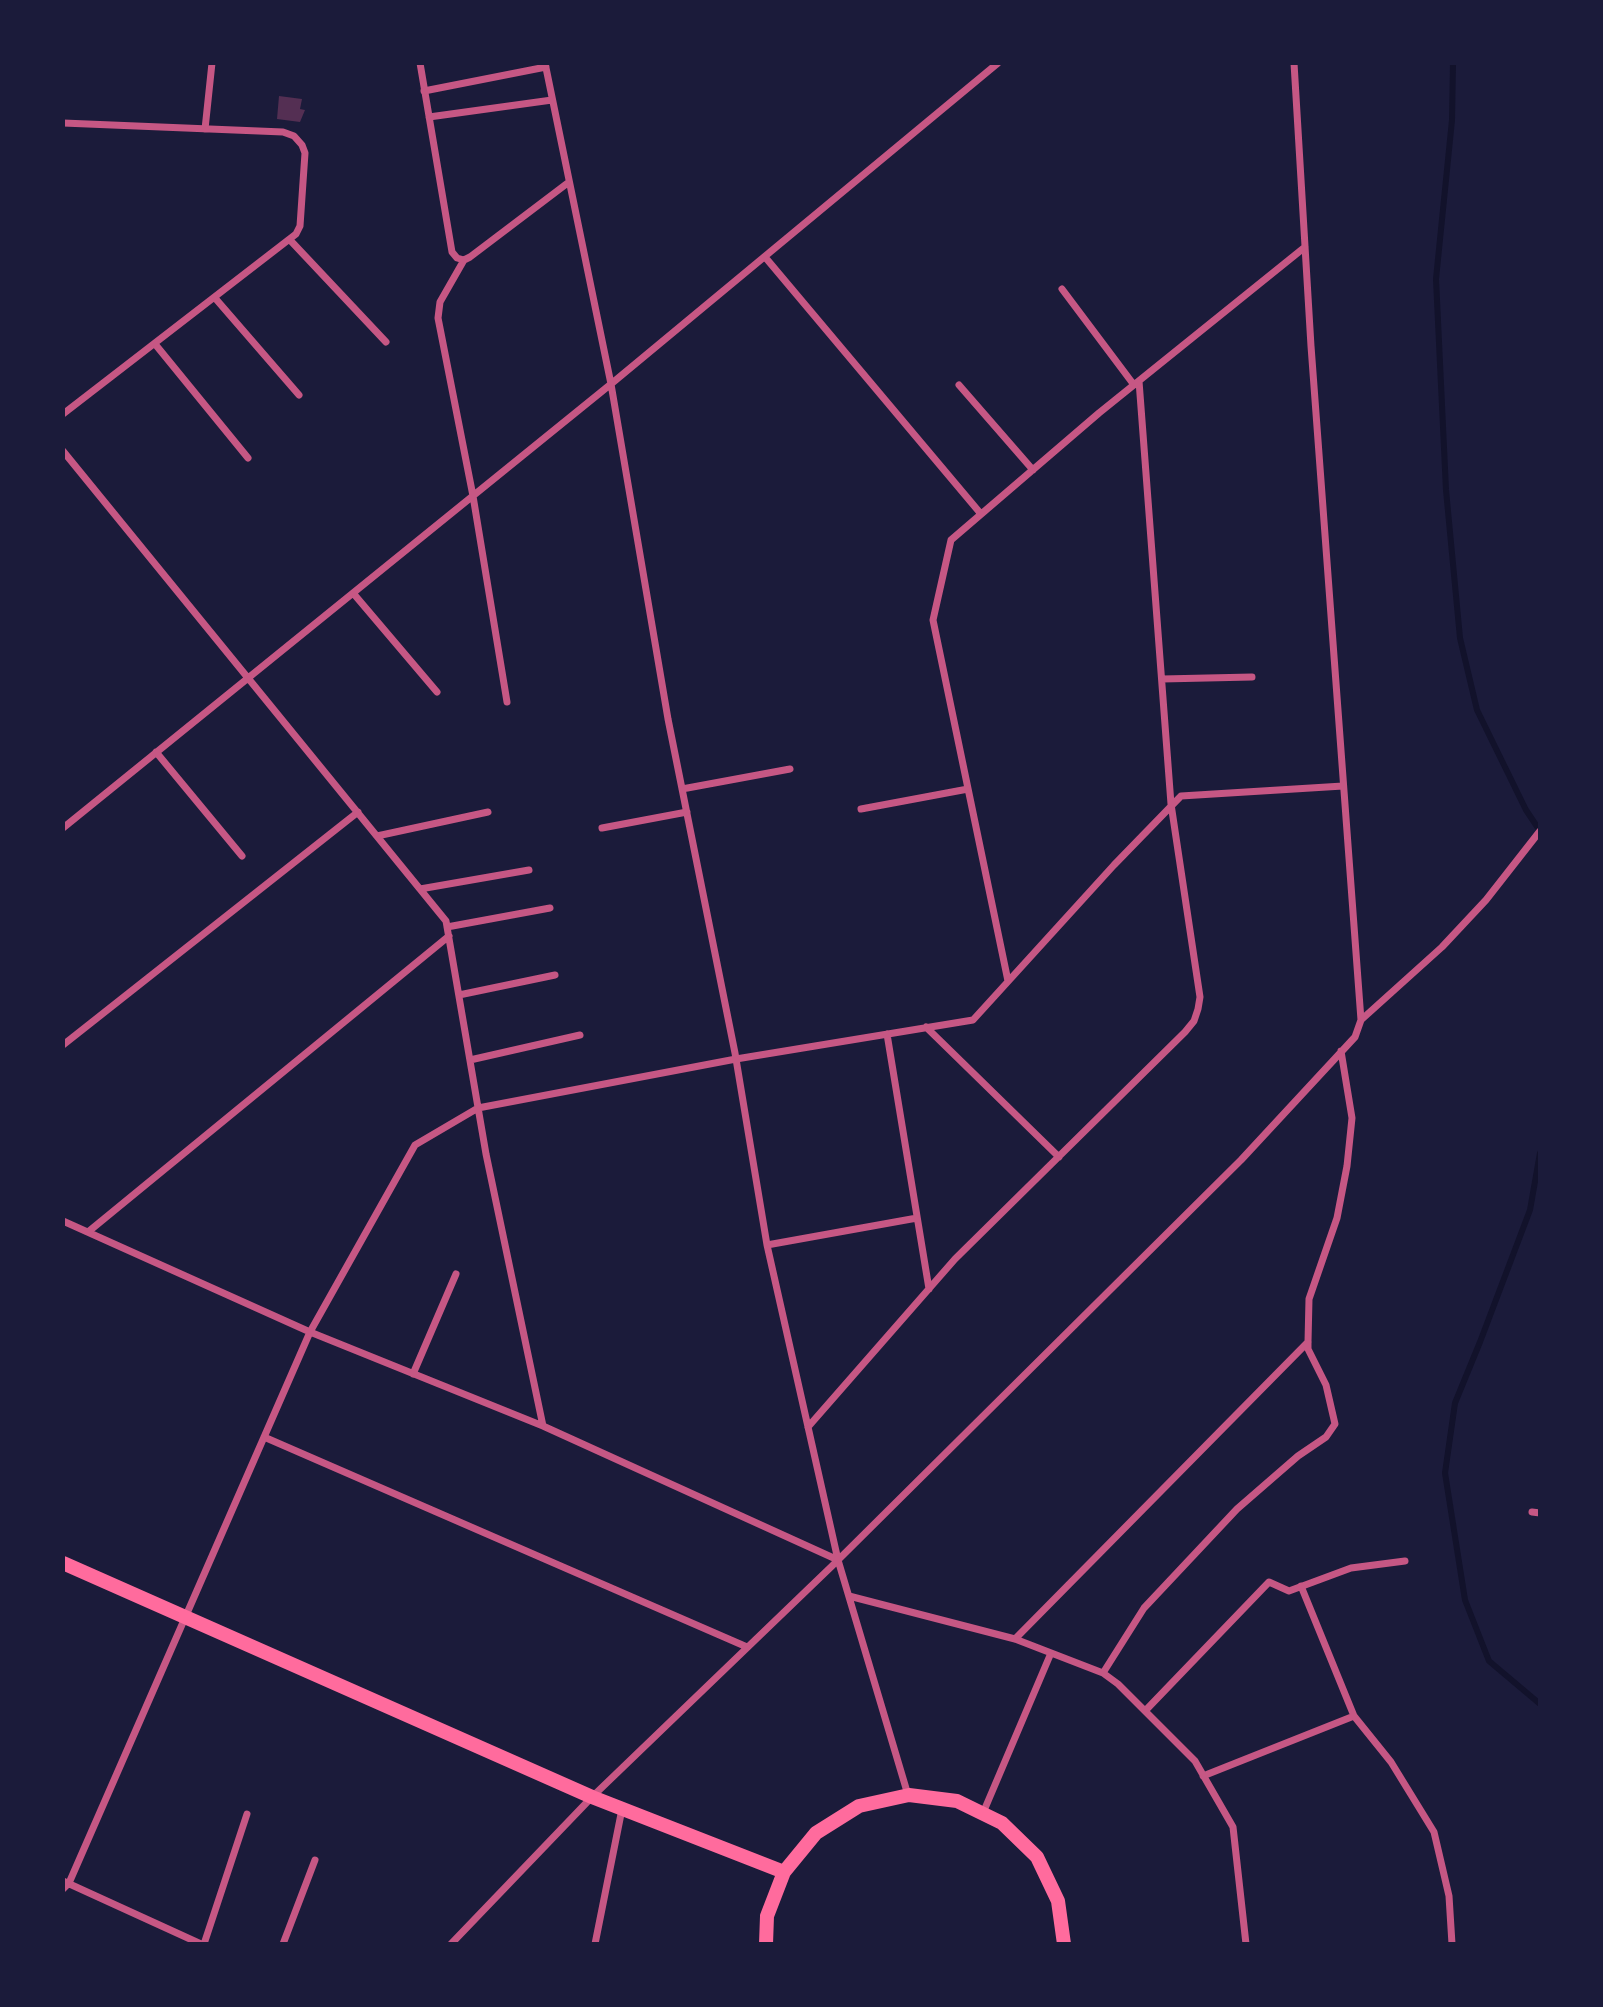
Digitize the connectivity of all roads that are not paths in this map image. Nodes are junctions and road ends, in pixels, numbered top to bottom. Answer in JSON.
{"nodes":[{"id":1,"x":212,"y":63,"type":"edge"},
{"id":2,"x":420,"y":63,"type":"edge"},
{"id":3,"x":998,"y":63,"type":"edge"},
{"id":4,"x":1294,"y":63,"type":"edge"},
{"id":5,"x":545,"y":65,"type":"edge"},
{"id":6,"x":424,"y":91,"type":"junction"},
{"id":7,"x":552,"y":100,"type":"junction"},
{"id":8,"x":429,"y":117,"type":"junction"},
{"id":9,"x":63,"y":123,"type":"edge"},
{"id":10,"x":205,"y":129,"type":"junction"},
{"id":11,"x":569,"y":182,"type":"junction"},
{"id":12,"x":290,"y":240,"type":"junction"},
{"id":13,"x":1305,"y":247,"type":"junction"},
{"id":14,"x":765,"y":257,"type":"junction"},
{"id":15,"x":464,"y":260,"type":"junction"},
{"id":16,"x":1062,"y":289,"type":"dead end"},
{"id":17,"x":215,"y":298,"type":"junction"},
{"id":18,"x":386,"y":342,"type":"dead end"},
{"id":19,"x":155,"y":344,"type":"junction"},
{"id":20,"x":1137,"y":383,"type":"junction"},
{"id":21,"x":611,"y":384,"type":"junction"},
{"id":22,"x":959,"y":385,"type":"dead end"},
{"id":23,"x":299,"y":395,"type":"dead end"},
{"id":24,"x":63,"y":414,"type":"edge"},
{"id":25,"x":63,"y":451,"type":"edge"},
{"id":26,"x":248,"y":457,"type":"dead end"},
{"id":27,"x":1033,"y":470,"type":"junction"},
{"id":28,"x":473,"y":496,"type":"junction"},
{"id":29,"x":981,"y":514,"type":"junction"},
{"id":30,"x":353,"y":593,"type":"junction"},
{"id":31,"x":249,"y":677,"type":"junction"},
{"id":32,"x":1252,"y":677,"type":"dead end"},
{"id":33,"x":1162,"y":680,"type":"junction"},
{"id":34,"x":437,"y":692,"type":"dead end"},
{"id":35,"x":507,"y":702,"type":"dead end"},
{"id":36,"x":156,"y":752,"type":"junction"},
{"id":37,"x":790,"y":769,"type":"dead end"},
{"id":38,"x":1343,"y":786,"type":"junction"},
{"id":39,"x":682,"y":789,"type":"junction"},
{"id":40,"x":968,"y":789,"type":"junction"},
{"id":41,"x":1171,"y":804,"type":"junction"},
{"id":42,"x":861,"y":809,"type":"dead end"},
{"id":43,"x":358,"y":812,"type":"junction"},
{"id":44,"x":488,"y":812,"type":"dead end"},
{"id":45,"x":687,"y":812,"type":"junction"},
{"id":46,"x":63,"y":828,"type":"edge"},
{"id":47,"x":602,"y":828,"type":"dead end"},
{"id":48,"x":1540,"y":831,"type":"edge"},
{"id":49,"x":377,"y":836,"type":"junction"},
{"id":50,"x":242,"y":856,"type":"dead end"},
{"id":51,"x":529,"y":870,"type":"dead end"},
{"id":52,"x":420,"y":889,"type":"junction"},
{"id":53,"x":550,"y":908,"type":"dead end"},
{"id":54,"x":447,"y":927,"type":"junction"},
{"id":55,"x":449,"y":936,"type":"junction"},
{"id":56,"x":555,"y":975,"type":"dead end"},
{"id":57,"x":1007,"y":981,"type":"junction"},
{"id":58,"x":459,"y":995,"type":"junction"},
{"id":59,"x":1361,"y":1020,"type":"junction"},
{"id":60,"x":926,"y":1027,"type":"junction"},
{"id":61,"x":887,"y":1034,"type":"junction"},
{"id":62,"x":580,"y":1035,"type":"dead end"},
{"id":63,"x":63,"y":1045,"type":"edge"},
{"id":64,"x":1341,"y":1051,"type":"junction"},
{"id":65,"x":736,"y":1059,"type":"junction"},
{"id":66,"x":470,"y":1060,"type":"junction"},
{"id":67,"x":478,"y":1108,"type":"junction"},
{"id":68,"x":1059,"y":1157,"type":"junction"},
{"id":69,"x":917,"y":1219,"type":"junction"},
{"id":70,"x":63,"y":1222,"type":"edge"},
{"id":71,"x":89,"y":1232,"type":"junction"},
{"id":72,"x":767,"y":1245,"type":"junction"},
{"id":73,"x":456,"y":1274,"type":"dead end"},
{"id":74,"x":929,"y":1289,"type":"junction"},
{"id":75,"x":310,"y":1332,"type":"junction"},
{"id":76,"x":1308,"y":1342,"type":"junction"},
{"id":77,"x":413,"y":1374,"type":"junction"},
{"id":78,"x":543,"y":1426,"type":"junction"},
{"id":79,"x":808,"y":1427,"type":"junction"},
{"id":80,"x":264,"y":1437,"type":"junction"},
{"id":81,"x":838,"y":1560,"type":"junction"},
{"id":82,"x":1405,"y":1561,"type":"dead end"},
{"id":83,"x":63,"y":1563,"type":"edge"},
{"id":84,"x":1301,"y":1586,"type":"junction"},
{"id":85,"x":849,"y":1596,"type":"junction"},
{"id":86,"x":185,"y":1617,"type":"junction"},
{"id":87,"x":1015,"y":1639,"type":"junction"},
{"id":88,"x":747,"y":1647,"type":"junction"},
{"id":89,"x":1051,"y":1653,"type":"junction"},
{"id":90,"x":1103,"y":1673,"type":"junction"},
{"id":91,"x":1145,"y":1711,"type":"junction"},
{"id":92,"x":1354,"y":1716,"type":"junction"},
{"id":93,"x":1203,"y":1776,"type":"junction"},
{"id":94,"x":909,"y":1796,"type":"junction"},
{"id":95,"x":592,"y":1797,"type":"junction"},
{"id":96,"x":622,"y":1809,"type":"junction"},
{"id":97,"x":983,"y":1813,"type":"junction"},
{"id":98,"x":247,"y":1814,"type":"dead end"},
{"id":99,"x":315,"y":1860,"type":"dead end"},
{"id":100,"x":784,"y":1872,"type":"junction"},
{"id":101,"x":65,"y":1884,"type":"edge"},
{"id":102,"x":203,"y":1944,"type":"edge"},
{"id":103,"x":282,"y":1944,"type":"edge"},
{"id":104,"x":451,"y":1944,"type":"edge"},
{"id":105,"x":596,"y":1944,"type":"edge"},
{"id":106,"x":766,"y":1944,"type":"edge"},
{"id":107,"x":1064,"y":1944,"type":"edge"},
{"id":108,"x":1246,"y":1944,"type":"edge"},
{"id":109,"x":1451,"y":1944,"type":"edge"}],
"edges":[{"from":1,"to":10,"type":"street"},
{"from":2,"to":6,"type":"street"},
{"from":3,"to":14,"type":"street"},
{"from":4,"to":13,"type":"street"},
{"from":5,"to":6,"type":"street"},
{"from":5,"to":7,"type":"street"},
{"from":6,"to":8,"type":"street"},
{"from":7,"to":8,"type":"street"},
{"from":7,"to":11,"type":"street"},
{"from":8,"to":15,"type":"street"},
{"from":9,"to":10,"type":"street"},
{"from":10,"to":12,"type":"street"},
{"from":11,"to":15,"type":"street"},
{"from":11,"to":21,"type":"street"},
{"from":12,"to":17,"type":"street"},
{"from":12,"to":18,"type":"street"},
{"from":13,"to":20,"type":"street"},
{"from":13,"to":38,"type":"street"},
{"from":14,"to":21,"type":"street"},
{"from":14,"to":29,"type":"street"},
{"from":15,"to":28,"type":"street"},
{"from":16,"to":20,"type":"street"},
{"from":17,"to":19,"type":"street"},
{"from":17,"to":23,"type":"street"},
{"from":19,"to":24,"type":"street"},
{"from":19,"to":26,"type":"street"},
{"from":20,"to":27,"type":"street"},
{"from":20,"to":33,"type":"street"},
{"from":21,"to":28,"type":"street"},
{"from":21,"to":39,"type":"street"},
{"from":22,"to":27,"type":"street"},
{"from":25,"to":31,"type":"street"},
{"from":27,"to":29,"type":"street"},
{"from":28,"to":30,"type":"street"},
{"from":28,"to":35,"type":"street"},
{"from":29,"to":40,"type":"street"},
{"from":30,"to":31,"type":"street"},
{"from":30,"to":34,"type":"street"},
{"from":31,"to":36,"type":"street"},
{"from":31,"to":43,"type":"street"},
{"from":32,"to":33,"type":"street"},
{"from":33,"to":41,"type":"street"},
{"from":36,"to":46,"type":"street"},
{"from":36,"to":50,"type":"street"},
{"from":37,"to":39,"type":"street"},
{"from":38,"to":41,"type":"street"},
{"from":38,"to":59,"type":"street"},
{"from":39,"to":45,"type":"street"},
{"from":40,"to":42,"type":"street"},
{"from":40,"to":57,"type":"street"},
{"from":41,"to":57,"type":"street"},
{"from":41,"to":68,"type":"street"},
{"from":43,"to":49,"type":"street"},
{"from":43,"to":63,"type":"street"},
{"from":44,"to":49,"type":"street"},
{"from":45,"to":47,"type":"street"},
{"from":45,"to":65,"type":"street"},
{"from":48,"to":59,"type":"street"},
{"from":49,"to":52,"type":"street"},
{"from":51,"to":52,"type":"street"},
{"from":52,"to":54,"type":"street"},
{"from":53,"to":54,"type":"street"},
{"from":54,"to":55,"type":"street"},
{"from":55,"to":58,"type":"street"},
{"from":55,"to":71,"type":"street"},
{"from":56,"to":58,"type":"street"},
{"from":57,"to":60,"type":"street"},
{"from":58,"to":66,"type":"street"},
{"from":59,"to":64,"type":"street"},
{"from":60,"to":61,"type":"street"},
{"from":60,"to":68,"type":"street"},
{"from":61,"to":65,"type":"street"},
{"from":61,"to":69,"type":"street"},
{"from":62,"to":66,"type":"street"},
{"from":64,"to":76,"type":"street"},
{"from":64,"to":81,"type":"street"},
{"from":65,"to":67,"type":"street"},
{"from":65,"to":72,"type":"street"},
{"from":66,"to":67,"type":"street"},
{"from":67,"to":75,"type":"street"},
{"from":67,"to":78,"type":"street"},
{"from":68,"to":74,"type":"street"},
{"from":69,"to":72,"type":"street"},
{"from":69,"to":74,"type":"street"},
{"from":70,"to":71,"type":"street"},
{"from":71,"to":75,"type":"street"},
{"from":72,"to":79,"type":"street"},
{"from":73,"to":77,"type":"street"},
{"from":74,"to":79,"type":"street"},
{"from":75,"to":77,"type":"street"},
{"from":75,"to":80,"type":"street"},
{"from":76,"to":87,"type":"street"},
{"from":76,"to":90,"type":"street"},
{"from":77,"to":78,"type":"street"},
{"from":78,"to":81,"type":"street"},
{"from":79,"to":81,"type":"street"},
{"from":80,"to":86,"type":"street"},
{"from":80,"to":88,"type":"street"},
{"from":81,"to":85,"type":"street"},
{"from":81,"to":88,"type":"street"},
{"from":82,"to":84,"type":"street"},
{"from":83,"to":86,"type":"main road"},
{"from":84,"to":91,"type":"street"},
{"from":84,"to":92,"type":"street"},
{"from":85,"to":87,"type":"street"},
{"from":85,"to":94,"type":"street"},
{"from":86,"to":95,"type":"main road"},
{"from":86,"to":101,"type":"street"},
{"from":87,"to":89,"type":"street"},
{"from":88,"to":95,"type":"street"},
{"from":89,"to":90,"type":"street"},
{"from":89,"to":97,"type":"street"},
{"from":90,"to":91,"type":"street"},
{"from":91,"to":93,"type":"street"},
{"from":92,"to":93,"type":"street"},
{"from":92,"to":109,"type":"street"},
{"from":93,"to":108,"type":"street"},
{"from":94,"to":97,"type":"main road"},
{"from":94,"to":100,"type":"main road"},
{"from":95,"to":96,"type":"main road"},
{"from":95,"to":104,"type":"street"},
{"from":96,"to":100,"type":"main road"},
{"from":96,"to":105,"type":"street"},
{"from":97,"to":107,"type":"main road"},
{"from":98,"to":102,"type":"street"},
{"from":99,"to":103,"type":"street"},
{"from":100,"to":106,"type":"main road"},
{"from":101,"to":102,"type":"street"}]}
